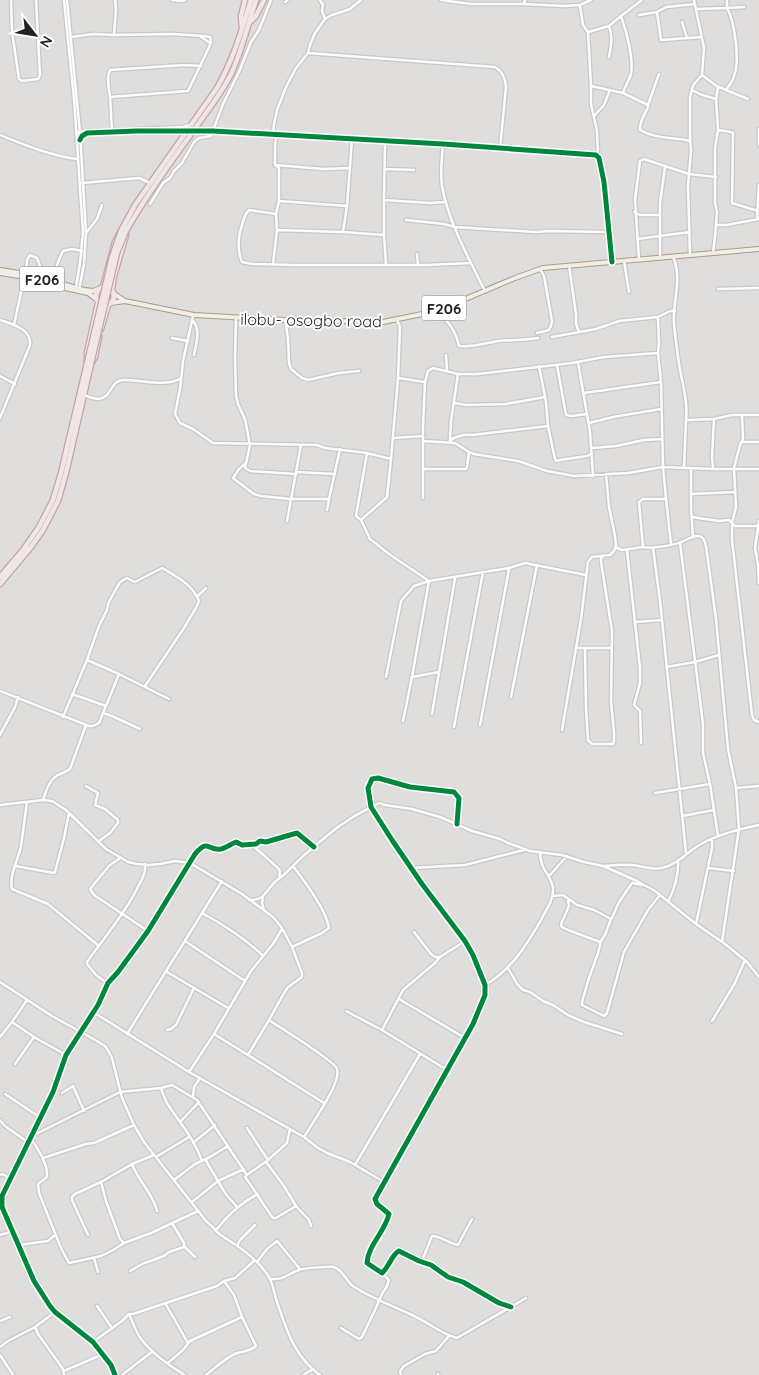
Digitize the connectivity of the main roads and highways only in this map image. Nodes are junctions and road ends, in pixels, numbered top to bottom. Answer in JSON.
{"nodes":[{"id":1,"x":245,"y":0,"type":"edge"},
{"id":2,"x":251,"y":0,"type":"edge"},
{"id":3,"x":256,"y":0,"type":"edge"},
{"id":4,"x":264,"y":0,"type":"edge"},
{"id":5,"x":248,"y":24,"type":"junction"},
{"id":6,"x":242,"y":29,"type":"junction"},
{"id":7,"x":124,"y":231,"type":"junction"},
{"id":8,"x":759,"y":249,"type":"edge"},
{"id":9,"x":0,"y":272,"type":"edge"},
{"id":10,"x":26,"y":275,"type":"junction"},
{"id":11,"x":101,"y":288,"type":"junction"},
{"id":12,"x":77,"y":290,"type":"junction"},
{"id":13,"x":113,"y":291,"type":"junction"},
{"id":14,"x":125,"y":300,"type":"junction"},
{"id":15,"x":97,"y":301,"type":"junction"},
{"id":16,"x":110,"y":304,"type":"junction"},
{"id":17,"x":89,"y":363,"type":"junction"},
{"id":18,"x":74,"y":428,"type":"junction"},
{"id":19,"x":0,"y":578,"type":"edge"},
{"id":20,"x":0,"y":584,"type":"edge"}],
"edges":[{"from":1,"to":6,"type":"highway"},
{"from":2,"to":6,"type":"highway"},
{"from":3,"to":5,"type":"highway"},
{"from":4,"to":5,"type":"highway"},
{"from":5,"to":7,"type":"highway"},
{"from":6,"to":7,"type":"highway"},
{"from":7,"to":11,"type":"highway"},
{"from":7,"to":13,"type":"highway"},
{"from":7,"to":17,"type":"highway","bridge":true},
{"from":8,"to":14,"type":"main road","name":"ilobu- osogbo road","number":"F206"},
{"from":9,"to":10,"type":"main road","number":"F206"},
{"from":10,"to":12,"type":"main road","number":"F206"},
{"from":10,"to":12,"type":"main road","number":"F206"},
{"from":11,"to":12,"type":"main road","number":"F206"},
{"from":11,"to":13,"type":"highway"},
{"from":11,"to":15,"type":"highway"},
{"from":12,"to":15,"type":"main road","number":"F206"},
{"from":13,"to":14,"type":"main road","number":"F206"},
{"from":13,"to":16,"type":"highway"},
{"from":14,"to":16,"type":"main road","number":"F206"},
{"from":15,"to":16,"type":"highway"},
{"from":15,"to":17,"type":"highway"},
{"from":16,"to":17,"type":"highway"},
{"from":17,"to":18,"type":"highway"},
{"from":17,"to":18,"type":"highway"},
{"from":18,"to":19,"type":"highway"},
{"from":18,"to":20,"type":"highway"}]}
